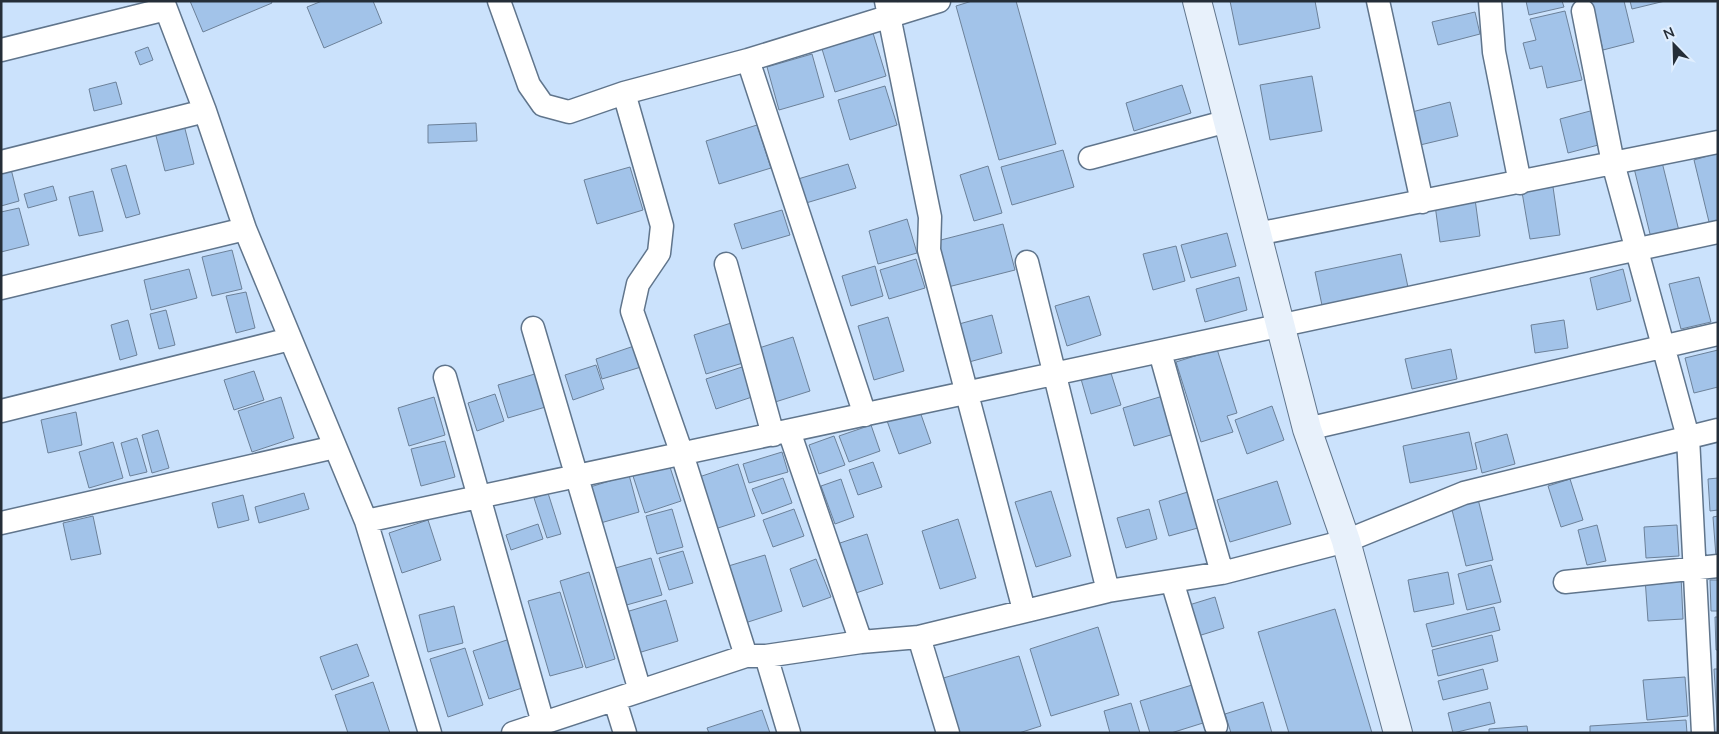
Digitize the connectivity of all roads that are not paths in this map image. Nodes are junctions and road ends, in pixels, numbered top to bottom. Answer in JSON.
{"nodes":[{"id":1,"x":499,"y":1,"type":"edge"},
{"id":2,"x":939,"y":1,"type":"edge"},
{"id":3,"x":1197,"y":1,"type":"edge"},
{"id":4,"x":1378,"y":1,"type":"edge"},
{"id":5,"x":1490,"y":1,"type":"edge"},
{"id":6,"x":165,"y":5,"type":"edge"},
{"id":7,"x":888,"y":9,"type":"edge"},
{"id":8,"x":1583,"y":10,"type":"dead end"},
{"id":9,"x":1,"y":50,"type":"edge"},
{"id":10,"x":748,"y":60,"type":"junction"},
{"id":11,"x":624,"y":93,"type":"junction"},
{"id":12,"x":205,"y":111,"type":"junction"},
{"id":13,"x":1228,"y":121,"type":"junction"},
{"id":14,"x":1718,"y":142,"type":"edge"},
{"id":15,"x":1090,"y":158,"type":"dead end"},
{"id":16,"x":1,"y":162,"type":"edge"},
{"id":17,"x":1614,"y":163,"type":"junction"},
{"id":18,"x":1520,"y":183,"type":"junction"},
{"id":19,"x":1422,"y":202,"type":"junction"},
{"id":20,"x":246,"y":229,"type":"junction"},
{"id":21,"x":1718,"y":232,"type":"edge"},
{"id":22,"x":1256,"y":234,"type":"junction"},
{"id":23,"x":1638,"y":250,"type":"junction"},
{"id":24,"x":1027,"y":262,"type":"dead end"},
{"id":25,"x":726,"y":264,"type":"dead end"},
{"id":26,"x":1,"y":288,"type":"edge"},
{"id":27,"x":1281,"y":327,"type":"junction"},
{"id":28,"x":533,"y":328,"type":"dead end"},
{"id":29,"x":1718,"y":334,"type":"edge"},
{"id":30,"x":290,"y":339,"type":"junction"},
{"id":31,"x":1664,"y":345,"type":"junction"},
{"id":32,"x":1160,"y":352,"type":"junction"},
{"id":33,"x":1055,"y":375,"type":"junction"},
{"id":34,"x":444,"y":377,"type":"dead end"},
{"id":35,"x":966,"y":394,"type":"junction"},
{"id":36,"x":1,"y":411,"type":"edge"},
{"id":37,"x":865,"y":415,"type":"junction"},
{"id":38,"x":1307,"y":429,"type":"junction"},
{"id":39,"x":1718,"y":430,"type":"edge"},
{"id":40,"x":781,"y":433,"type":"junction"},
{"id":41,"x":1688,"y":437,"type":"junction"},
{"id":42,"x":335,"y":447,"type":"junction"},
{"id":43,"x":682,"y":454,"type":"junction"},
{"id":44,"x":577,"y":476,"type":"junction"},
{"id":45,"x":479,"y":497,"type":"junction"},
{"id":46,"x":366,"y":521,"type":"junction"},
{"id":47,"x":1,"y":522,"type":"edge"},
{"id":48,"x":1346,"y":540,"type":"junction"},
{"id":49,"x":1718,"y":566,"type":"edge"},
{"id":50,"x":1695,"y":569,"type":"junction"},
{"id":51,"x":1222,"y":573,"type":"junction"},
{"id":52,"x":1172,"y":581,"type":"junction"},
{"id":53,"x":1565,"y":582,"type":"dead end"},
{"id":54,"x":1108,"y":591,"type":"junction"},
{"id":55,"x":1024,"y":610,"type":"junction"},
{"id":56,"x":919,"y":637,"type":"junction"},
{"id":57,"x":861,"y":642,"type":"junction"},
{"id":58,"x":756,"y":656,"type":"junction"},
{"id":59,"x":1709,"y":662,"type":"edge"},
{"id":60,"x":640,"y":691,"type":"junction"},
{"id":61,"x":615,"y":701,"type":"junction"},
{"id":62,"x":543,"y":723,"type":"junction"},
{"id":63,"x":1216,"y":726,"type":"dead end"},
{"id":64,"x":430,"y":733,"type":"edge"},
{"id":65,"x":513,"y":733,"type":"edge"},
{"id":66,"x":625,"y":733,"type":"edge"},
{"id":67,"x":789,"y":733,"type":"edge"},
{"id":68,"x":948,"y":733,"type":"edge"},
{"id":69,"x":1398,"y":733,"type":"edge"},
{"id":70,"x":1703,"y":733,"type":"edge"}],
"edges":[{"from":1,"to":11,"type":"street"},
{"from":2,"to":7,"type":"street"},
{"from":3,"to":13,"type":"street"},
{"from":4,"to":19,"type":"street"},
{"from":5,"to":18,"type":"street"},
{"from":6,"to":9,"type":"street"},
{"from":6,"to":12,"type":"street"},
{"from":7,"to":10,"type":"street"},
{"from":7,"to":35,"type":"street"},
{"from":8,"to":17,"type":"street"},
{"from":10,"to":11,"type":"street"},
{"from":10,"to":37,"type":"street"},
{"from":11,"to":43,"type":"street"},
{"from":12,"to":16,"type":"street"},
{"from":12,"to":20,"type":"street"},
{"from":13,"to":15,"type":"street"},
{"from":13,"to":22,"type":"street"},
{"from":14,"to":17,"type":"street"},
{"from":17,"to":18,"type":"street"},
{"from":17,"to":23,"type":"street"},
{"from":18,"to":19,"type":"street"},
{"from":19,"to":22,"type":"street"},
{"from":20,"to":26,"type":"street"},
{"from":20,"to":30,"type":"street"},
{"from":21,"to":23,"type":"street"},
{"from":22,"to":27,"type":"street"},
{"from":23,"to":27,"type":"street"},
{"from":23,"to":31,"type":"street"},
{"from":24,"to":33,"type":"street"},
{"from":25,"to":40,"type":"street"},
{"from":27,"to":32,"type":"street"},
{"from":27,"to":38,"type":"street"},
{"from":28,"to":44,"type":"street"},
{"from":29,"to":31,"type":"street"},
{"from":30,"to":36,"type":"street"},
{"from":30,"to":42,"type":"street"},
{"from":31,"to":38,"type":"street"},
{"from":31,"to":41,"type":"street"},
{"from":32,"to":33,"type":"street"},
{"from":32,"to":51,"type":"street"},
{"from":33,"to":35,"type":"street"},
{"from":33,"to":54,"type":"street"},
{"from":34,"to":45,"type":"street"},
{"from":35,"to":37,"type":"street"},
{"from":35,"to":55,"type":"street"},
{"from":37,"to":40,"type":"street"},
{"from":38,"to":48,"type":"street"},
{"from":39,"to":41,"type":"street"},
{"from":40,"to":43,"type":"street"},
{"from":40,"to":57,"type":"street"},
{"from":41,"to":48,"type":"street"},
{"from":41,"to":50,"type":"street"},
{"from":42,"to":46,"type":"street"},
{"from":42,"to":47,"type":"street"},
{"from":43,"to":44,"type":"street"},
{"from":43,"to":58,"type":"street"},
{"from":44,"to":45,"type":"street"},
{"from":44,"to":60,"type":"street"},
{"from":45,"to":46,"type":"street"},
{"from":45,"to":62,"type":"street"},
{"from":46,"to":64,"type":"street"},
{"from":48,"to":51,"type":"street"},
{"from":48,"to":69,"type":"street"},
{"from":49,"to":50,"type":"street"},
{"from":50,"to":53,"type":"street"},
{"from":50,"to":59,"type":"street"},
{"from":51,"to":52,"type":"street"},
{"from":52,"to":54,"type":"street"},
{"from":52,"to":63,"type":"street"},
{"from":54,"to":55,"type":"street"},
{"from":55,"to":56,"type":"street"},
{"from":56,"to":57,"type":"street"},
{"from":56,"to":68,"type":"street"},
{"from":57,"to":58,"type":"street"},
{"from":58,"to":60,"type":"street"},
{"from":58,"to":67,"type":"street"},
{"from":59,"to":70,"type":"street"},
{"from":60,"to":61,"type":"street"},
{"from":61,"to":62,"type":"street"},
{"from":61,"to":66,"type":"street"},
{"from":62,"to":65,"type":"street"}]}
